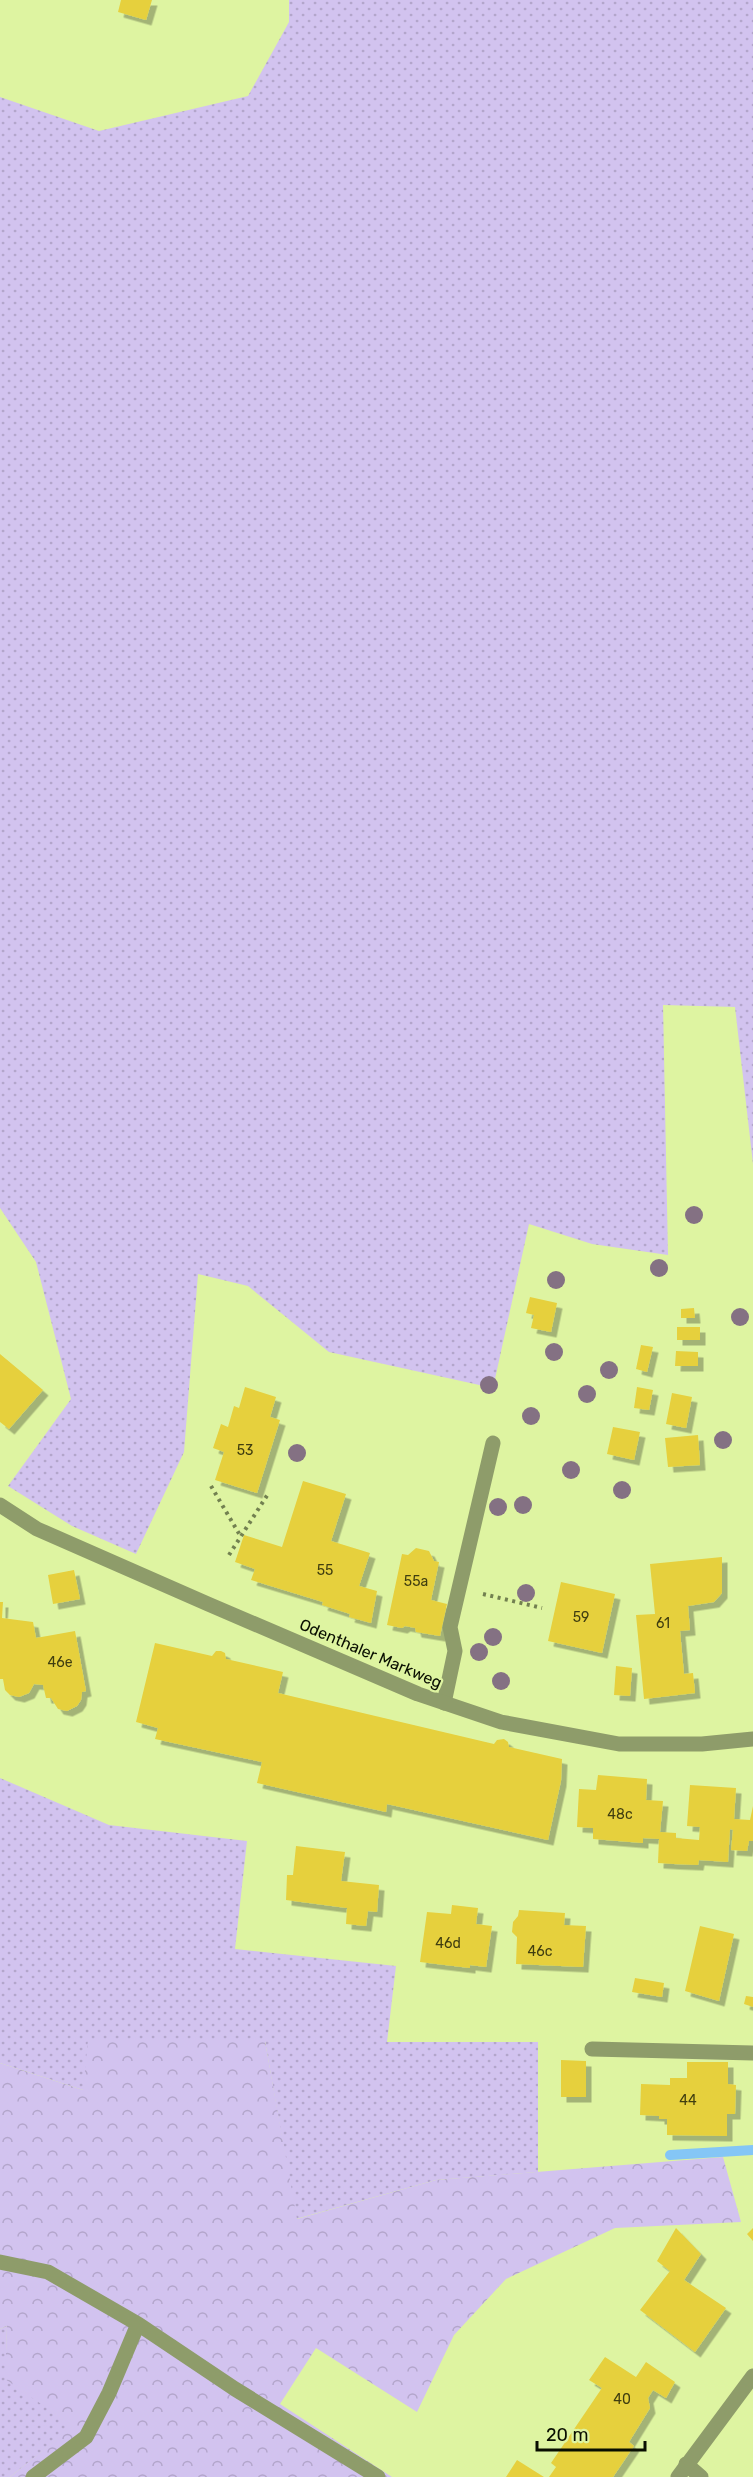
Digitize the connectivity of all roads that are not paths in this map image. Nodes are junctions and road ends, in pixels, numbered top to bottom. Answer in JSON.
{"nodes":[{"id":1,"x":494,"y":1443,"type":"dead end"},
{"id":2,"x":0,"y":1504,"type":"edge"},
{"id":3,"x":444,"y":1703,"type":"junction"},
{"id":4,"x":753,"y":1739,"type":"edge"},
{"id":5,"x":592,"y":2049,"type":"dead end"},
{"id":6,"x":753,"y":2053,"type":"edge"},
{"id":7,"x":0,"y":2262,"type":"edge"},
{"id":8,"x":138,"y":2324,"type":"junction"},
{"id":9,"x":753,"y":2376,"type":"edge"},
{"id":10,"x":682,"y":2470,"type":"edge"},
{"id":11,"x":33,"y":2477,"type":"edge"},
{"id":12,"x":378,"y":2477,"type":"edge"},
{"id":13,"x":701,"y":2477,"type":"edge"}],
"edges":[{"from":1,"to":3,"type":"street"},
{"from":2,"to":3,"type":"street","name":"Odenthaler Markweg"},
{"from":3,"to":4,"type":"street","name":"Odenthaler Markweg"},
{"from":5,"to":6,"type":"street"},
{"from":7,"to":8,"type":"street"},
{"from":8,"to":11,"type":"street"},
{"from":8,"to":12,"type":"street"},
{"from":9,"to":10,"type":"street"},
{"from":10,"to":13,"type":"street"}]}
